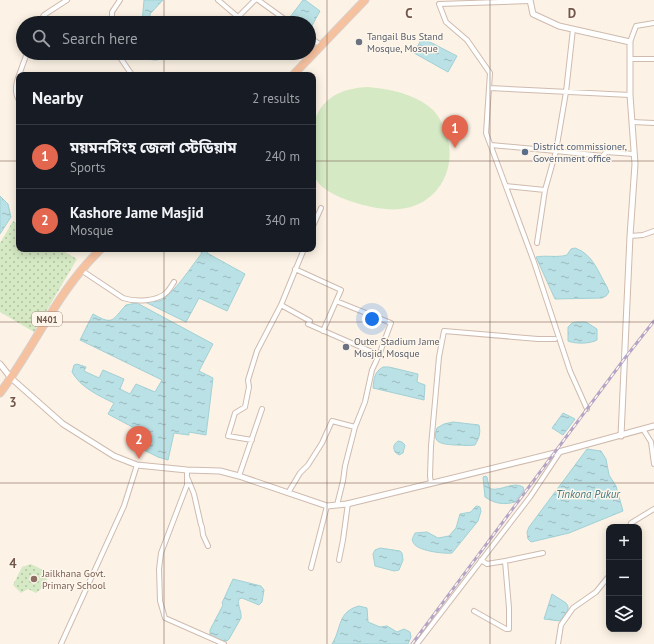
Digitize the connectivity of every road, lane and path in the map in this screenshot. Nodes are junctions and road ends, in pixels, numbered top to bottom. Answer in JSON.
{"nodes":[{"id":1,"x":66,"y":0,"type":"edge"},
{"id":2,"x":120,"y":0,"type":"edge"},
{"id":3,"x":218,"y":0,"type":"edge"},
{"id":4,"x":255,"y":0,"type":"edge"},
{"id":5,"x":258,"y":0,"type":"edge"},
{"id":6,"x":365,"y":0,"type":"edge"},
{"id":7,"x":530,"y":1,"type":"edge"},
{"id":8,"x":439,"y":2,"type":"edge"},
{"id":9,"x":43,"y":16,"type":"edge"},
{"id":10,"x":112,"y":16,"type":"edge"},
{"id":11,"x":237,"y":16,"type":"edge"},
{"id":12,"x":239,"y":16,"type":"edge"},
{"id":13,"x":280,"y":16,"type":"edge"},
{"id":14,"x":654,"y":23,"type":"edge"},
{"id":15,"x":573,"y":29,"type":"junction"},
{"id":16,"x":316,"y":42,"type":"edge"},
{"id":17,"x":630,"y":42,"type":"junction"},
{"id":18,"x":322,"y":46,"type":"junction"},
{"id":19,"x":316,"y":52,"type":"edge"},
{"id":20,"x":630,"y":59,"type":"junction"},
{"id":21,"x":654,"y":59,"type":"edge"},
{"id":22,"x":24,"y":60,"type":"edge"},
{"id":23,"x":122,"y":60,"type":"edge"},
{"id":24,"x":308,"y":60,"type":"edge"},
{"id":25,"x":20,"y":72,"type":"edge"},
{"id":26,"x":130,"y":72,"type":"edge"},
{"id":27,"x":296,"y":72,"type":"edge"},
{"id":28,"x":489,"y":88,"type":"junction"},
{"id":29,"x":566,"y":92,"type":"junction"},
{"id":30,"x":630,"y":95,"type":"junction"},
{"id":31,"x":632,"y":122,"type":"junction"},
{"id":32,"x":654,"y":123,"type":"edge"},
{"id":33,"x":490,"y":145,"type":"junction"},
{"id":34,"x":556,"y":151,"type":"junction"},
{"id":35,"x":634,"y":154,"type":"junction"},
{"id":36,"x":506,"y":186,"type":"junction"},
{"id":37,"x":545,"y":190,"type":"junction"},
{"id":38,"x":321,"y":208,"type":"dead end"},
{"id":39,"x":316,"y":219,"type":"edge"},
{"id":40,"x":654,"y":231,"type":"edge"},
{"id":41,"x":630,"y":236,"type":"junction"},
{"id":42,"x":537,"y":243,"type":"dead end"},
{"id":43,"x":97,"y":252,"type":"edge"},
{"id":44,"x":303,"y":252,"type":"edge"},
{"id":45,"x":295,"y":269,"type":"junction"},
{"id":46,"x":81,"y":270,"type":"junction"},
{"id":47,"x":174,"y":282,"type":"dead end"},
{"id":48,"x":336,"y":301,"type":"junction"},
{"id":49,"x":280,"y":305,"type":"junction"},
{"id":50,"x":322,"y":331,"type":"junction"},
{"id":51,"x":555,"y":339,"type":"dead end"},
{"id":52,"x":379,"y":355,"type":"junction"},
{"id":53,"x":0,"y":364,"type":"edge"},
{"id":54,"x":10,"y":378,"type":"junction"},
{"id":55,"x":0,"y":393,"type":"edge"},
{"id":56,"x":262,"y":409,"type":"dead end"},
{"id":57,"x":588,"y":409,"type":"dead end"},
{"id":58,"x":654,"y":426,"type":"edge"},
{"id":59,"x":355,"y":427,"type":"junction"},
{"id":60,"x":643,"y":429,"type":"junction"},
{"id":61,"x":621,"y":436,"type":"junction"},
{"id":62,"x":252,"y":440,"type":"junction"},
{"id":63,"x":560,"y":452,"type":"junction"},
{"id":64,"x":654,"y":464,"type":"edge"},
{"id":65,"x":136,"y":465,"type":"junction"},
{"id":66,"x":187,"y":470,"type":"junction"},
{"id":67,"x":239,"y":476,"type":"junction"},
{"id":68,"x":187,"y":477,"type":"junction"},
{"id":69,"x":431,"y":483,"type":"junction"},
{"id":70,"x":288,"y":493,"type":"junction"},
{"id":71,"x":348,"y":503,"type":"junction"},
{"id":72,"x":337,"y":505,"type":"junction"},
{"id":73,"x":327,"y":506,"type":"junction"},
{"id":74,"x":654,"y":509,"type":"edge"},
{"id":75,"x":631,"y":524,"type":"edge"},
{"id":76,"x":208,"y":546,"type":"dead end"},
{"id":77,"x":544,"y":553,"type":"dead end"},
{"id":78,"x":339,"y":560,"type":"dead end"},
{"id":79,"x":481,"y":560,"type":"junction"},
{"id":80,"x":505,"y":561,"type":"junction"},
{"id":81,"x":311,"y":568,"type":"dead end"},
{"id":82,"x":606,"y":580,"type":"edge"},
{"id":83,"x":474,"y":611,"type":"dead end"},
{"id":84,"x":61,"y":644,"type":"edge"},
{"id":85,"x":224,"y":644,"type":"edge"},
{"id":86,"x":417,"y":644,"type":"edge"},
{"id":87,"x":558,"y":644,"type":"edge"}],
"edges":[{"from":1,"to":9,"type":"street"},
{"from":2,"to":10,"type":"street"},
{"from":3,"to":11,"type":"street"},
{"from":4,"to":12,"type":"street"},
{"from":5,"to":13,"type":"street"},
{"from":6,"to":18,"type":"highway"},
{"from":7,"to":8,"type":"street"},
{"from":7,"to":15,"type":"street"},
{"from":8,"to":28,"type":"street"},
{"from":14,"to":17,"type":"street"},
{"from":15,"to":17,"type":"street"},
{"from":15,"to":29,"type":"street"},
{"from":16,"to":18,"type":"street"},
{"from":17,"to":20,"type":"street"},
{"from":18,"to":19,"type":"highway"},
{"from":20,"to":21,"type":"street"},
{"from":20,"to":30,"type":"street"},
{"from":22,"to":25,"type":"street"},
{"from":23,"to":26,"type":"street"},
{"from":24,"to":27,"type":"highway"},
{"from":28,"to":29,"type":"street"},
{"from":28,"to":33,"type":"street"},
{"from":29,"to":30,"type":"street"},
{"from":29,"to":34,"type":"street"},
{"from":30,"to":31,"type":"street"},
{"from":31,"to":32,"type":"street"},
{"from":31,"to":35,"type":"street"},
{"from":33,"to":34,"type":"street"},
{"from":33,"to":36,"type":"street"},
{"from":34,"to":35,"type":"street"},
{"from":34,"to":37,"type":"street"},
{"from":35,"to":41,"type":"street"},
{"from":36,"to":37,"type":"street"},
{"from":36,"to":57,"type":"street"},
{"from":37,"to":42,"type":"street"},
{"from":38,"to":39,"type":"street"},
{"from":40,"to":41,"type":"street"},
{"from":41,"to":61,"type":"street"},
{"from":43,"to":46,"type":"highway","number":"N401"},
{"from":44,"to":45,"type":"street"},
{"from":45,"to":48,"type":"street"},
{"from":45,"to":49,"type":"street"},
{"from":46,"to":47,"type":"street"},
{"from":46,"to":54,"type":"highway","number":"N401"},
{"from":48,"to":50,"type":"street"},
{"from":48,"to":52,"type":"street"},
{"from":49,"to":50,"type":"street"},
{"from":49,"to":62,"type":"street"},
{"from":50,"to":52,"type":"street"},
{"from":51,"to":69,"type":"street"},
{"from":52,"to":59,"type":"street"},
{"from":53,"to":54,"type":"street"},
{"from":54,"to":55,"type":"highway","number":"N401"},
{"from":54,"to":65,"type":"street"},
{"from":56,"to":62,"type":"street"},
{"from":58,"to":60,"type":"street"},
{"from":59,"to":70,"type":"street"},
{"from":59,"to":72,"type":"street"},
{"from":60,"to":61,"type":"street"},
{"from":60,"to":64,"type":"street"},
{"from":61,"to":63,"type":"street"},
{"from":62,"to":67,"type":"street"},
{"from":63,"to":69,"type":"street"},
{"from":63,"to":79,"type":"street"},
{"from":65,"to":66,"type":"street"},
{"from":65,"to":84,"type":"street"},
{"from":66,"to":67,"type":"street"},
{"from":66,"to":68,"type":"street"},
{"from":67,"to":70,"type":"street"},
{"from":68,"to":76,"type":"street"},
{"from":68,"to":85,"type":"street"},
{"from":69,"to":71,"type":"street"},
{"from":70,"to":73,"type":"street"},
{"from":71,"to":72,"type":"street"},
{"from":71,"to":78,"type":"street"},
{"from":72,"to":73,"type":"street"},
{"from":73,"to":81,"type":"street"},
{"from":74,"to":75,"type":"street"},
{"from":77,"to":80,"type":"street"},
{"from":79,"to":80,"type":"street"},
{"from":79,"to":86,"type":"street"},
{"from":80,"to":83,"type":"street"},
{"from":82,"to":87,"type":"street"}]}
